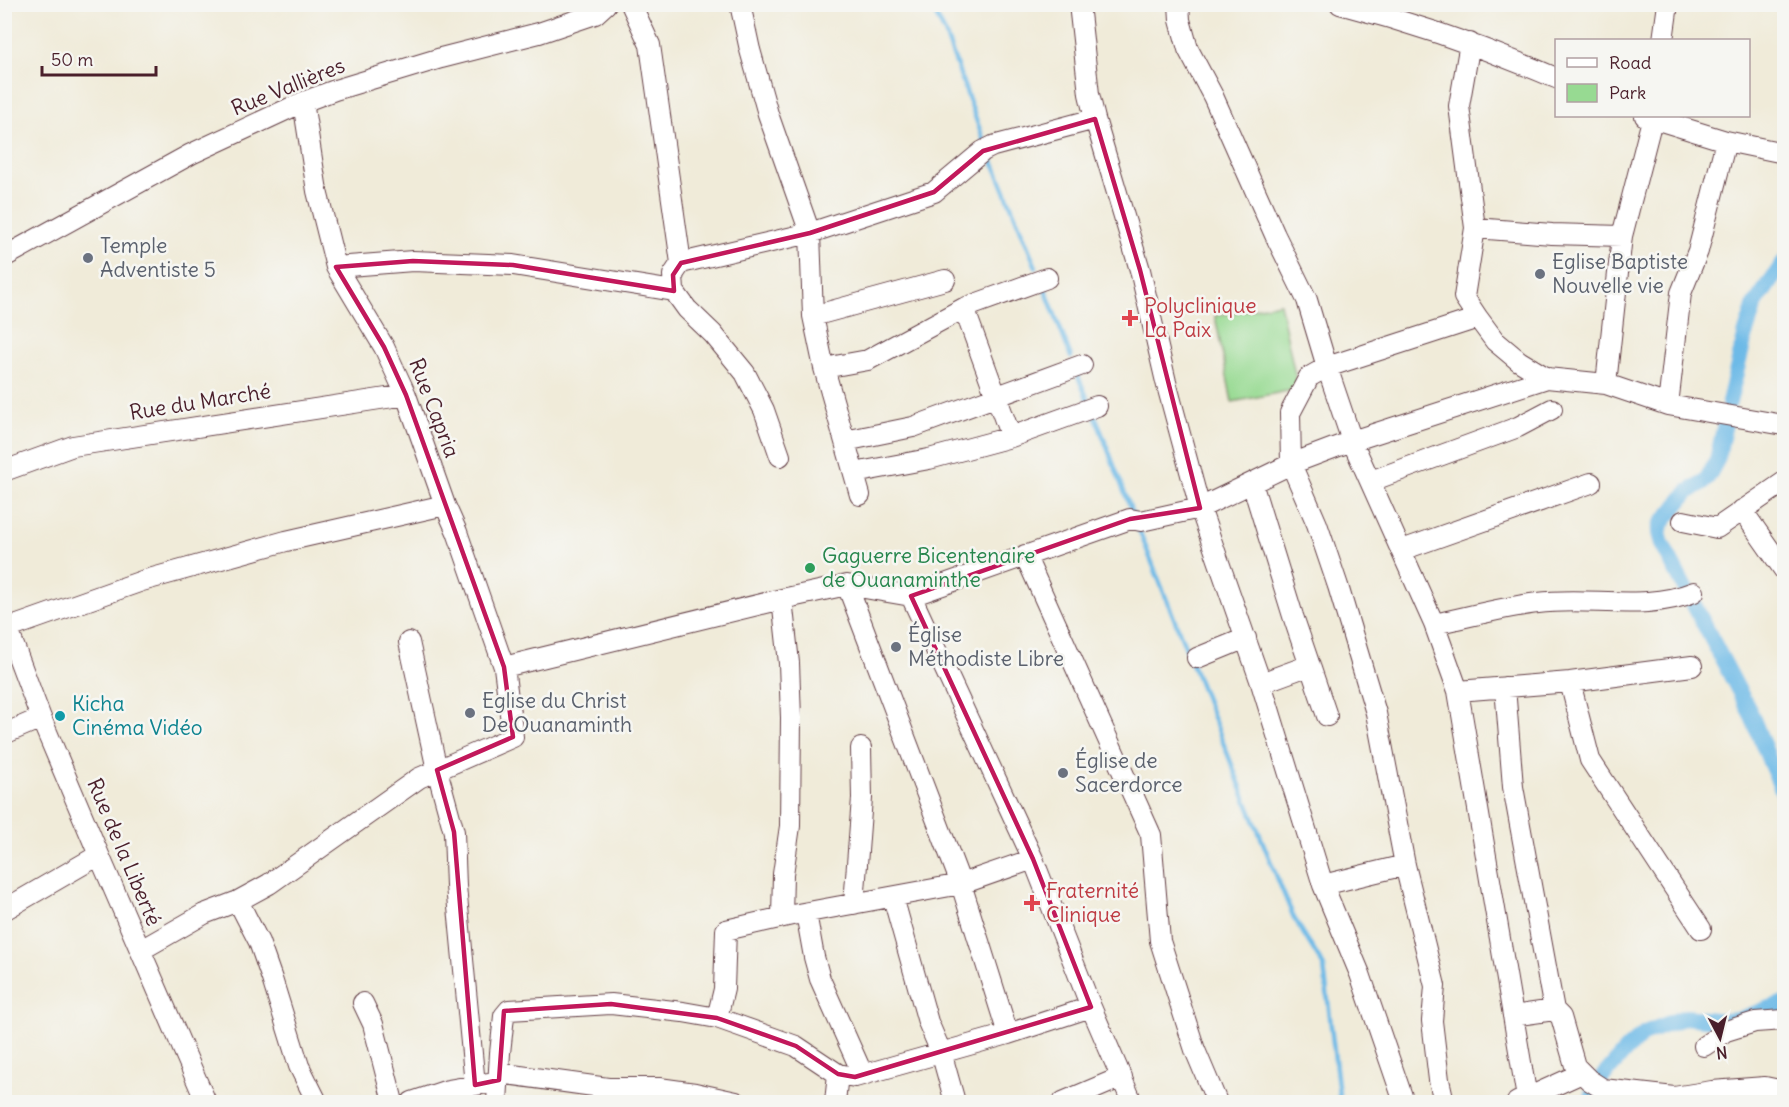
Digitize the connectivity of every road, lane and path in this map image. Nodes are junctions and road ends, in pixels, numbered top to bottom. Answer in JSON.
{"nodes":[{"id":1,"x":606,"y":4,"type":"edge"},
{"id":2,"x":631,"y":4,"type":"edge"},
{"id":3,"x":740,"y":4,"type":"edge"},
{"id":4,"x":1079,"y":4,"type":"edge"},
{"id":5,"x":1179,"y":4,"type":"edge"},
{"id":6,"x":1340,"y":4,"type":"edge"},
{"id":7,"x":1668,"y":4,"type":"edge"},
{"id":8,"x":1663,"y":39,"type":"edge"},
{"id":9,"x":1470,"y":44,"type":"junction"},
{"id":10,"x":1555,"y":77,"type":"edge"},
{"id":11,"x":303,"y":102,"type":"junction"},
{"id":12,"x":1650,"y":117,"type":"edge"},
{"id":13,"x":1095,"y":119,"type":"junction"},
{"id":14,"x":1726,"y":141,"type":"junction"},
{"id":15,"x":1785,"y":153,"type":"edge"},
{"id":16,"x":1475,"y":228,"type":"junction"},
{"id":17,"x":810,"y":233,"type":"junction"},
{"id":18,"x":1622,"y":236,"type":"junction"},
{"id":19,"x":4,"y":257,"type":"edge"},
{"id":20,"x":681,"y":263,"type":"junction"},
{"id":21,"x":336,"y":267,"type":"junction"},
{"id":22,"x":1047,"y":278,"type":"dead end"},
{"id":23,"x":945,"y":280,"type":"dead end"},
{"id":24,"x":674,"y":291,"type":"junction"},
{"id":25,"x":964,"y":308,"type":"junction"},
{"id":26,"x":813,"y":316,"type":"junction"},
{"id":27,"x":1478,"y":318,"type":"junction"},
{"id":28,"x":1082,"y":366,"type":"dead end"},
{"id":29,"x":1327,"y":367,"type":"junction"},
{"id":30,"x":824,"y":368,"type":"junction"},
{"id":31,"x":1547,"y":378,"type":"junction"},
{"id":32,"x":1606,"y":384,"type":"junction"},
{"id":33,"x":406,"y":394,"type":"junction"},
{"id":34,"x":996,"y":397,"type":"junction"},
{"id":35,"x":1668,"y":405,"type":"junction"},
{"id":36,"x":1097,"y":406,"type":"dead end"},
{"id":37,"x":1552,"y":409,"type":"dead end"},
{"id":38,"x":1785,"y":425,"type":"edge"},
{"id":39,"x":1011,"y":437,"type":"junction"},
{"id":40,"x":845,"y":441,"type":"junction"},
{"id":41,"x":1352,"y":441,"type":"junction"},
{"id":42,"x":780,"y":456,"type":"dead end"},
{"id":43,"x":1292,"y":464,"type":"junction"},
{"id":44,"x":4,"y":471,"type":"edge"},
{"id":45,"x":854,"y":473,"type":"junction"},
{"id":46,"x":1371,"y":481,"type":"junction"},
{"id":47,"x":1785,"y":482,"type":"edge"},
{"id":48,"x":1252,"y":483,"type":"junction"},
{"id":49,"x":1591,"y":483,"type":"dead end"},
{"id":50,"x":860,"y":495,"type":"dead end"},
{"id":51,"x":445,"y":505,"type":"junction"},
{"id":52,"x":1200,"y":508,"type":"junction"},
{"id":53,"x":1742,"y":510,"type":"junction"},
{"id":54,"x":1683,"y":521,"type":"dead end"},
{"id":55,"x":1402,"y":550,"type":"junction"},
{"id":56,"x":1026,"y":555,"type":"junction"},
{"id":57,"x":1785,"y":570,"type":"edge"},
{"id":58,"x":847,"y":585,"type":"junction"},
{"id":59,"x":1690,"y":593,"type":"dead end"},
{"id":60,"x":911,"y":596,"type":"junction"},
{"id":61,"x":782,"y":599,"type":"junction"},
{"id":62,"x":7,"y":623,"type":"edge"},
{"id":63,"x":1434,"y":624,"type":"junction"},
{"id":64,"x":1246,"y":638,"type":"junction"},
{"id":65,"x":409,"y":642,"type":"dead end"},
{"id":66,"x":1197,"y":658,"type":"dead end"},
{"id":67,"x":1310,"y":665,"type":"junction"},
{"id":68,"x":1692,"y":666,"type":"dead end"},
{"id":69,"x":504,"y":667,"type":"junction"},
{"id":70,"x":1570,"y":682,"type":"junction"},
{"id":71,"x":1261,"y":683,"type":"junction"},
{"id":72,"x":1505,"y":687,"type":"junction"},
{"id":73,"x":1458,"y":691,"type":"junction"},
{"id":74,"x":1327,"y":716,"type":"dead end"},
{"id":75,"x":41,"y":718,"type":"junction"},
{"id":76,"x":4,"y":734,"type":"edge"},
{"id":77,"x":861,"y":748,"type":"dead end"},
{"id":78,"x":437,"y":770,"type":"junction"},
{"id":79,"x":99,"y":855,"type":"junction"},
{"id":80,"x":1034,"y":860,"type":"junction"},
{"id":81,"x":1405,"y":865,"type":"junction"},
{"id":82,"x":961,"y":884,"type":"junction"},
{"id":83,"x":1323,"y":885,"type":"junction"},
{"id":84,"x":893,"y":897,"type":"junction"},
{"id":85,"x":238,"y":901,"type":"junction"},
{"id":86,"x":854,"y":904,"type":"junction"},
{"id":87,"x":4,"y":910,"type":"edge"},
{"id":88,"x":806,"y":913,"type":"junction"},
{"id":89,"x":782,"y":917,"type":"junction"},
{"id":90,"x":1701,"y":929,"type":"dead end"},
{"id":91,"x":141,"y":950,"type":"junction"},
{"id":92,"x":363,"y":1003,"type":"dead end"},
{"id":93,"x":1090,"y":1007,"type":"junction"},
{"id":94,"x":1554,"y":1010,"type":"junction"},
{"id":95,"x":1514,"y":1016,"type":"junction"},
{"id":96,"x":717,"y":1018,"type":"junction"},
{"id":97,"x":1785,"y":1020,"type":"edge"},
{"id":98,"x":1008,"y":1034,"type":"junction"},
{"id":99,"x":1704,"y":1046,"type":"dead end"},
{"id":100,"x":941,"y":1052,"type":"junction"},
{"id":101,"x":837,"y":1074,"type":"junction"},
{"id":102,"x":863,"y":1075,"type":"junction"},
{"id":103,"x":499,"y":1077,"type":"junction"},
{"id":104,"x":1122,"y":1077,"type":"junction"},
{"id":105,"x":1591,"y":1081,"type":"junction"},
{"id":106,"x":475,"y":1085,"type":"junction"},
{"id":107,"x":1785,"y":1091,"type":"edge"},
{"id":108,"x":1522,"y":1100,"type":"edge"},
{"id":109,"x":1674,"y":1100,"type":"edge"},
{"id":110,"x":206,"y":1102,"type":"edge"},
{"id":111,"x":317,"y":1102,"type":"edge"},
{"id":112,"x":393,"y":1102,"type":"edge"},
{"id":113,"x":412,"y":1102,"type":"edge"},
{"id":114,"x":498,"y":1102,"type":"edge"},
{"id":115,"x":736,"y":1102,"type":"edge"},
{"id":116,"x":835,"y":1102,"type":"edge"},
{"id":117,"x":954,"y":1102,"type":"edge"},
{"id":118,"x":1063,"y":1102,"type":"edge"},
{"id":119,"x":1132,"y":1102,"type":"edge"},
{"id":120,"x":1216,"y":1102,"type":"edge"},
{"id":121,"x":1404,"y":1102,"type":"edge"},
{"id":122,"x":1444,"y":1102,"type":"edge"}],
"edges":[{"from":1,"to":11,"type":"street","name":"Rue Vallières"},
{"from":2,"to":20,"type":"street"},
{"from":3,"to":17,"type":"street"},
{"from":4,"to":13,"type":"street"},
{"from":5,"to":29,"type":"street"},
{"from":6,"to":9,"type":"street"},
{"from":7,"to":8,"type":"street"},
{"from":9,"to":10,"type":"street"},
{"from":9,"to":16,"type":"street"},
{"from":11,"to":19,"type":"street","name":"Rue Vallières"},
{"from":11,"to":21,"type":"street","name":"Rue Capria"},
{"from":12,"to":14,"type":"street"},
{"from":12,"to":18,"type":"street"},
{"from":13,"to":17,"type":"street"},
{"from":13,"to":52,"type":"street"},
{"from":14,"to":15,"type":"street"},
{"from":14,"to":35,"type":"street"},
{"from":16,"to":18,"type":"street"},
{"from":16,"to":27,"type":"street"},
{"from":17,"to":20,"type":"street"},
{"from":17,"to":26,"type":"street"},
{"from":18,"to":32,"type":"street"},
{"from":20,"to":24,"type":"street"},
{"from":21,"to":24,"type":"street"},
{"from":21,"to":33,"type":"street","name":"Rue Capria"},
{"from":22,"to":25,"type":"street"},
{"from":23,"to":26,"type":"street"},
{"from":24,"to":42,"type":"street"},
{"from":25,"to":30,"type":"street"},
{"from":25,"to":34,"type":"street"},
{"from":26,"to":30,"type":"street"},
{"from":27,"to":29,"type":"street"},
{"from":27,"to":31,"type":"street"},
{"from":28,"to":34,"type":"street"},
{"from":29,"to":41,"type":"street"},
{"from":29,"to":43,"type":"street"},
{"from":30,"to":40,"type":"street"},
{"from":31,"to":32,"type":"street"},
{"from":31,"to":41,"type":"street"},
{"from":32,"to":35,"type":"street"},
{"from":33,"to":44,"type":"street","name":"Rue du Marché"},
{"from":33,"to":51,"type":"street","name":"Rue Capria"},
{"from":34,"to":39,"type":"street"},
{"from":34,"to":40,"type":"street"},
{"from":35,"to":38,"type":"street"},
{"from":36,"to":39,"type":"street"},
{"from":37,"to":46,"type":"street"},
{"from":39,"to":45,"type":"street"},
{"from":40,"to":45,"type":"street"},
{"from":41,"to":43,"type":"street"},
{"from":41,"to":46,"type":"street"},
{"from":43,"to":48,"type":"street"},
{"from":43,"to":81,"type":"street"},
{"from":45,"to":50,"type":"street"},
{"from":46,"to":55,"type":"street"},
{"from":47,"to":53,"type":"street"},
{"from":48,"to":52,"type":"street"},
{"from":48,"to":67,"type":"street"},
{"from":49,"to":55,"type":"street"},
{"from":51,"to":62,"type":"street"},
{"from":51,"to":69,"type":"street","name":"Rue Capria"},
{"from":52,"to":56,"type":"street"},
{"from":52,"to":64,"type":"street"},
{"from":53,"to":54,"type":"street"},
{"from":53,"to":57,"type":"street"},
{"from":55,"to":63,"type":"street"},
{"from":56,"to":60,"type":"street"},
{"from":56,"to":120,"type":"street"},
{"from":58,"to":60,"type":"street"},
{"from":58,"to":61,"type":"street"},
{"from":58,"to":82,"type":"street"},
{"from":59,"to":63,"type":"street"},
{"from":60,"to":80,"type":"street"},
{"from":61,"to":69,"type":"street"},
{"from":61,"to":89,"type":"street"},
{"from":62,"to":75,"type":"street","name":"Rue de la Liberté"},
{"from":63,"to":73,"type":"street"},
{"from":64,"to":66,"type":"street"},
{"from":64,"to":71,"type":"street"},
{"from":65,"to":78,"type":"street"},
{"from":67,"to":71,"type":"street"},
{"from":67,"to":74,"type":"street"},
{"from":68,"to":70,"type":"street"},
{"from":69,"to":78,"type":"street","name":"Rue Capria"},
{"from":70,"to":72,"type":"street"},
{"from":70,"to":90,"type":"street"},
{"from":71,"to":83,"type":"street"},
{"from":72,"to":73,"type":"street"},
{"from":72,"to":94,"type":"street"},
{"from":73,"to":95,"type":"street"},
{"from":75,"to":76,"type":"street"},
{"from":75,"to":79,"type":"street","name":"Rue de la Liberté"},
{"from":77,"to":86,"type":"street"},
{"from":78,"to":85,"type":"street"},
{"from":78,"to":106,"type":"street"},
{"from":79,"to":87,"type":"street"},
{"from":79,"to":91,"type":"street","name":"Rue de la Liberté"},
{"from":80,"to":82,"type":"street"},
{"from":80,"to":93,"type":"street"},
{"from":81,"to":83,"type":"street"},
{"from":81,"to":122,"type":"street"},
{"from":82,"to":84,"type":"street"},
{"from":82,"to":98,"type":"street"},
{"from":83,"to":121,"type":"street"},
{"from":84,"to":86,"type":"street"},
{"from":84,"to":100,"type":"street"},
{"from":85,"to":91,"type":"street"},
{"from":85,"to":111,"type":"street"},
{"from":86,"to":88,"type":"street"},
{"from":88,"to":89,"type":"street"},
{"from":88,"to":102,"type":"street"},
{"from":89,"to":96,"type":"street"},
{"from":91,"to":110,"type":"street","name":"Rue de la Liberté"},
{"from":92,"to":112,"type":"street"},
{"from":93,"to":98,"type":"street"},
{"from":93,"to":104,"type":"street"},
{"from":94,"to":95,"type":"street"},
{"from":94,"to":105,"type":"street"},
{"from":95,"to":108,"type":"street"},
{"from":96,"to":101,"type":"street"},
{"from":96,"to":103,"type":"street"},
{"from":97,"to":99,"type":"street"},
{"from":98,"to":100,"type":"street"},
{"from":100,"to":102,"type":"street"},
{"from":100,"to":117,"type":"street"},
{"from":101,"to":102,"type":"street"},
{"from":101,"to":116,"type":"street"},
{"from":103,"to":106,"type":"street"},
{"from":103,"to":114,"type":"street"},
{"from":103,"to":115,"type":"street"},
{"from":104,"to":118,"type":"street"},
{"from":104,"to":119,"type":"street"},
{"from":105,"to":108,"type":"street"},
{"from":105,"to":109,"type":"street"},
{"from":106,"to":113,"type":"street"},
{"from":107,"to":109,"type":"street"}]}
